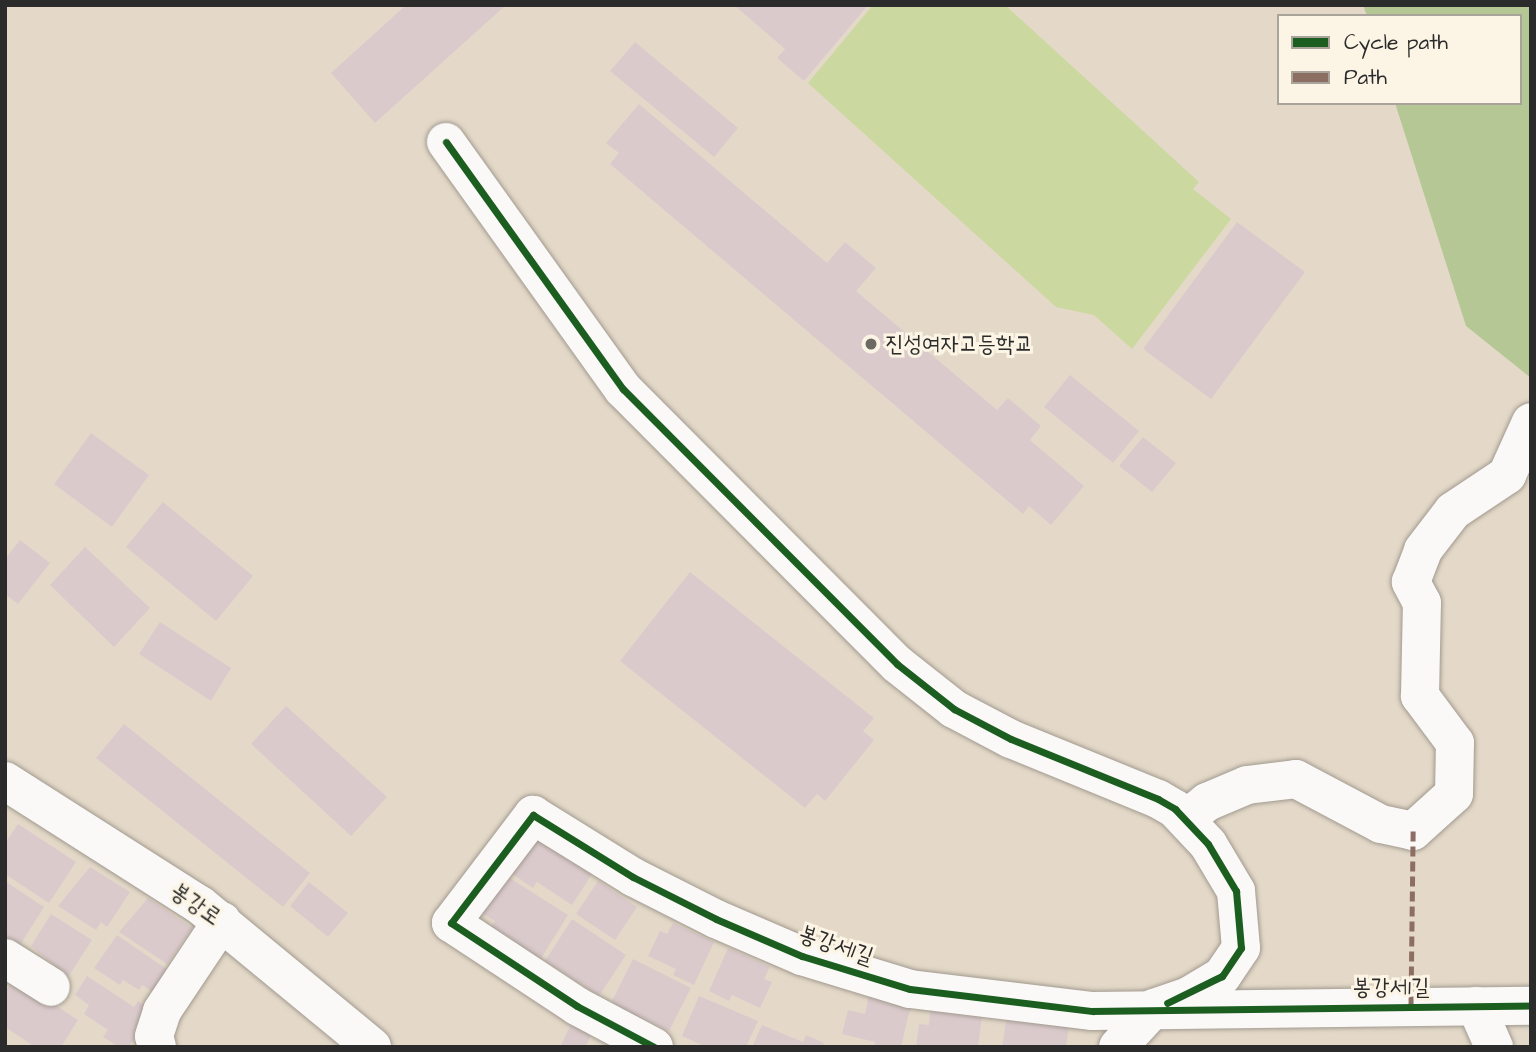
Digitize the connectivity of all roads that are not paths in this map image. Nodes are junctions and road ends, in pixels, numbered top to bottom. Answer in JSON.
{"nodes":[{"id":1,"x":446,"y":142,"type":"dead end"},
{"id":2,"x":1531,"y":422,"type":"edge"},
{"id":3,"x":5,"y":781,"type":"edge"},
{"id":4,"x":1186,"y":819,"type":"junction"},
{"id":5,"x":222,"y":921,"type":"junction"},
{"id":6,"x":5,"y":958,"type":"edge"},
{"id":7,"x":51,"y":987,"type":"dead end"},
{"id":8,"x":1476,"y":1006,"type":"junction"},
{"id":9,"x":1531,"y":1006,"type":"edge"},
{"id":10,"x":1154,"y":1008,"type":"junction"},
{"id":11,"x":157,"y":1047,"type":"edge"},
{"id":12,"x":372,"y":1047,"type":"edge"},
{"id":13,"x":654,"y":1047,"type":"edge"},
{"id":14,"x":1118,"y":1047,"type":"edge"},
{"id":15,"x":1494,"y":1047,"type":"edge"}],
"edges":[{"from":1,"to":4,"type":"street"},
{"from":2,"to":4,"type":"street"},
{"from":3,"to":5,"type":"street","name":"봉강로"},
{"from":4,"to":10,"type":"street"},
{"from":5,"to":11,"type":"street"},
{"from":5,"to":12,"type":"street","name":"봉강로"},
{"from":6,"to":7,"type":"street"},
{"from":8,"to":9,"type":"street","name":"봉강서1길"},
{"from":8,"to":10,"type":"street","name":"봉강서1길"},
{"from":8,"to":15,"type":"street"},
{"from":10,"to":13,"type":"street","name":"봉강서1길"},
{"from":10,"to":14,"type":"street"}]}
